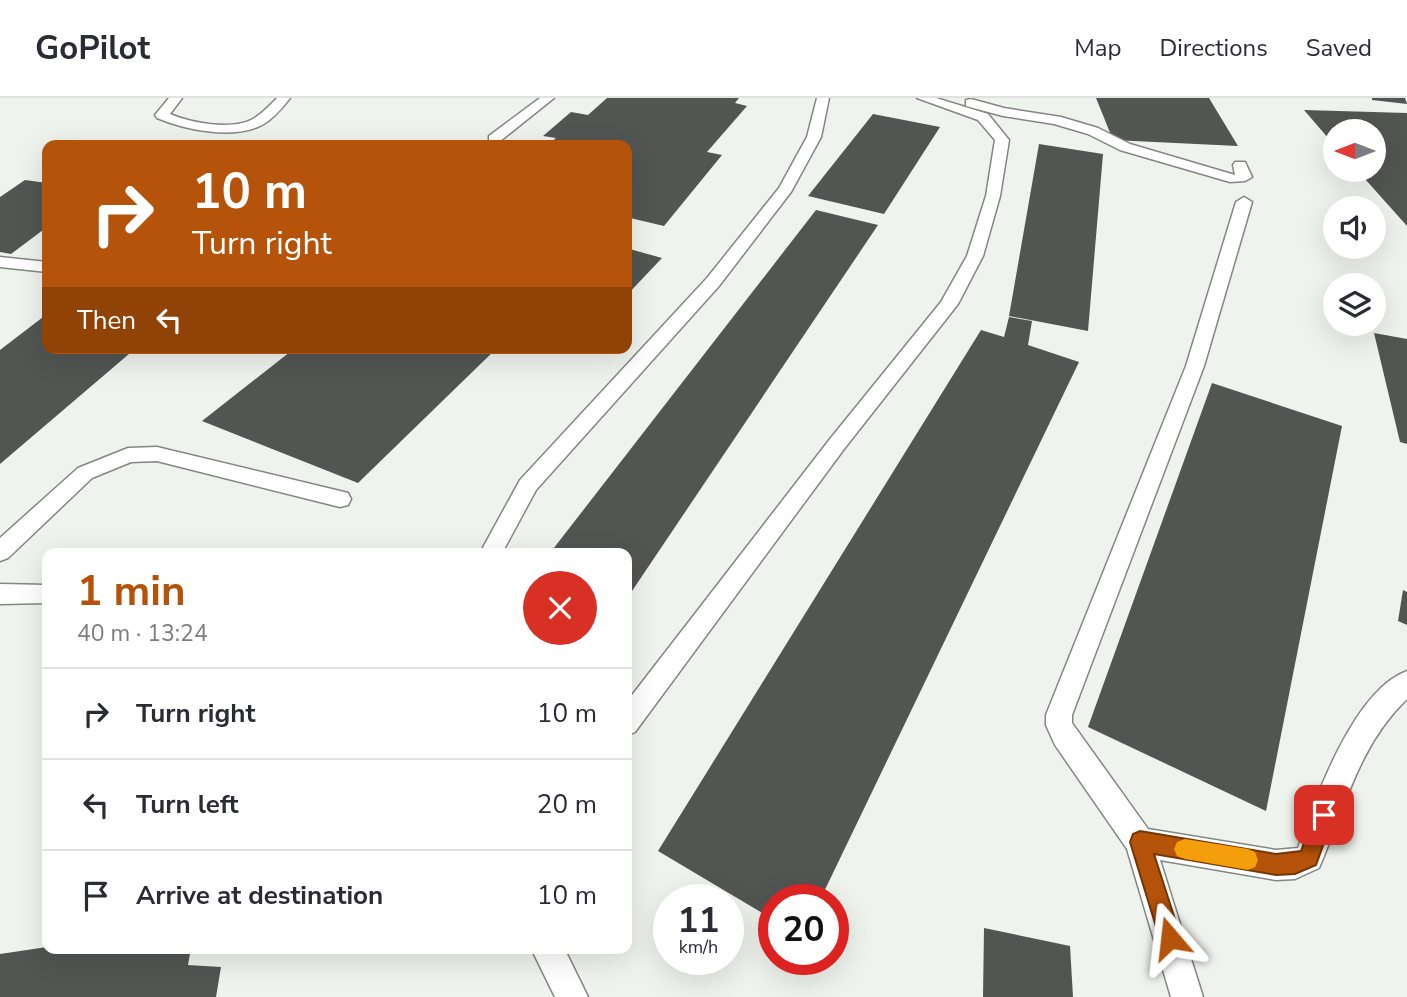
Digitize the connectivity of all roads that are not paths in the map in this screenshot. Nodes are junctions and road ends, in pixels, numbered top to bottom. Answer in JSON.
{"nodes":[{"id":1,"x":176,"y":98,"type":"edge"},
{"id":2,"x":284,"y":98,"type":"edge"},
{"id":3,"x":548,"y":98,"type":"edge"},
{"id":4,"x":823,"y":98,"type":"edge"},
{"id":5,"x":923,"y":98,"type":"edge"},
{"id":6,"x":954,"y":98,"type":"edge"},
{"id":7,"x":494,"y":138,"type":"dead end"},
{"id":8,"x":1240,"y":165,"type":"dead end"},
{"id":9,"x":1244,"y":202,"type":"dead end"},
{"id":10,"x":2,"y":264,"type":"edge"},
{"id":11,"x":42,"y":267,"type":"edge"},
{"id":12,"x":340,"y":499,"type":"dead end"},
{"id":13,"x":494,"y":548,"type":"edge"},
{"id":14,"x":0,"y":552,"type":"edge"},
{"id":15,"x":0,"y":594,"type":"edge"},
{"id":16,"x":42,"y":594,"type":"edge"},
{"id":17,"x":1407,"y":681,"type":"edge"},
{"id":18,"x":632,"y":716,"type":"edge"},
{"id":19,"x":1140,"y":842,"type":"junction"},
{"id":20,"x":550,"y":954,"type":"edge"},
{"id":21,"x":572,"y":997,"type":"edge"},
{"id":22,"x":1187,"y":997,"type":"edge"}],
"edges":[{"from":1,"to":2,"type":"lane"},
{"from":3,"to":7,"type":"lane"},
{"from":4,"to":13,"type":"lane"},
{"from":5,"to":18,"type":"lane"},
{"from":6,"to":8,"type":"lane"},
{"from":9,"to":19,"type":"lane"},
{"from":10,"to":11,"type":"lane"},
{"from":12,"to":14,"type":"lane"},
{"from":15,"to":16,"type":"lane"},
{"from":17,"to":19,"type":"lane"},
{"from":19,"to":22,"type":"lane"},
{"from":20,"to":21,"type":"lane"}]}
